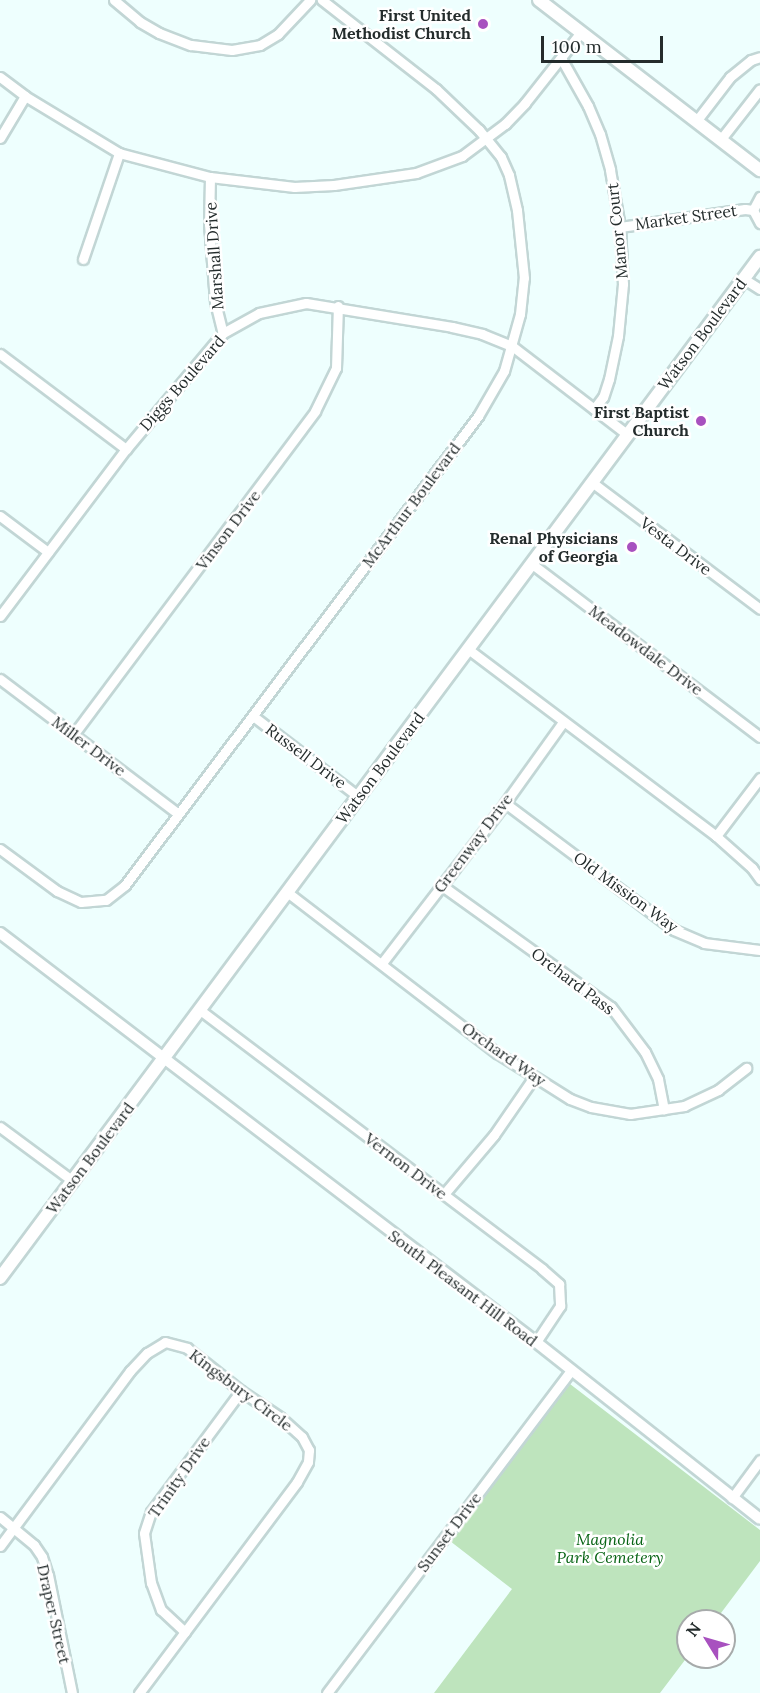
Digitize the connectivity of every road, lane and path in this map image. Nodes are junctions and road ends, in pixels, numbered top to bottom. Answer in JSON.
{"nodes":[{"id":1,"x":114,"y":0,"type":"edge"},
{"id":2,"x":310,"y":0,"type":"edge"},
{"id":3,"x":322,"y":0,"type":"edge"},
{"id":4,"x":539,"y":0,"type":"edge"},
{"id":5,"x":581,"y":32,"type":"junction"},
{"id":6,"x":760,"y":57,"type":"edge"},
{"id":7,"x":561,"y":58,"type":"junction"},
{"id":8,"x":0,"y":77,"type":"edge"},
{"id":9,"x":760,"y":89,"type":"edge"},
{"id":10,"x":25,"y":96,"type":"junction"},
{"id":11,"x":697,"y":120,"type":"junction"},
{"id":12,"x":0,"y":138,"type":"edge"},
{"id":13,"x":486,"y":138,"type":"junction"},
{"id":14,"x":721,"y":139,"type":"junction"},
{"id":15,"x":119,"y":153,"type":"junction"},
{"id":16,"x":760,"y":170,"type":"edge"},
{"id":17,"x":210,"y":177,"type":"junction"},
{"id":18,"x":760,"y":196,"type":"edge"},
{"id":19,"x":753,"y":210,"type":"junction"},
{"id":20,"x":760,"y":224,"type":"edge"},
{"id":21,"x":620,"y":227,"type":"junction"},
{"id":22,"x":760,"y":257,"type":"edge"},
{"id":23,"x":83,"y":259,"type":"dead end"},
{"id":24,"x":744,"y":279,"type":"junction"},
{"id":25,"x":760,"y":290,"type":"edge"},
{"id":26,"x":338,"y":306,"type":"junction"},
{"id":27,"x":223,"y":333,"type":"junction"},
{"id":28,"x":512,"y":346,"type":"junction"},
{"id":29,"x":0,"y":354,"type":"edge"},
{"id":30,"x":594,"y":409,"type":"junction"},
{"id":31,"x":628,"y":435,"type":"junction"},
{"id":32,"x":126,"y":448,"type":"junction"},
{"id":33,"x":593,"y":483,"type":"junction"},
{"id":34,"x":0,"y":516,"type":"edge"},
{"id":35,"x":48,"y":552,"type":"junction"},
{"id":36,"x":532,"y":564,"type":"junction"},
{"id":37,"x":760,"y":596,"type":"edge"},
{"id":38,"x":757,"y":607,"type":"edge"},
{"id":39,"x":0,"y":616,"type":"edge"},
{"id":40,"x":468,"y":649,"type":"junction"},
{"id":41,"x":0,"y":679,"type":"edge"},
{"id":42,"x":253,"y":716,"type":"junction"},
{"id":43,"x":562,"y":722,"type":"junction"},
{"id":44,"x":73,"y":735,"type":"junction"},
{"id":45,"x":760,"y":737,"type":"edge"},
{"id":46,"x":760,"y":778,"type":"edge"},
{"id":47,"x":359,"y":797,"type":"junction"},
{"id":48,"x":505,"y":803,"type":"junction"},
{"id":49,"x":177,"y":813,"type":"junction"},
{"id":50,"x":716,"y":836,"type":"junction"},
{"id":51,"x":0,"y":849,"type":"edge"},
{"id":52,"x":760,"y":879,"type":"edge"},
{"id":53,"x":441,"y":885,"type":"junction"},
{"id":54,"x":287,"y":892,"type":"junction"},
{"id":55,"x":0,"y":933,"type":"edge"},
{"id":56,"x":760,"y":950,"type":"edge"},
{"id":57,"x":382,"y":963,"type":"junction"},
{"id":58,"x":200,"y":1011,"type":"junction"},
{"id":59,"x":164,"y":1059,"type":"junction"},
{"id":60,"x":746,"y":1068,"type":"dead end"},
{"id":61,"x":534,"y":1077,"type":"junction"},
{"id":62,"x":664,"y":1109,"type":"junction"},
{"id":63,"x":0,"y":1127,"type":"edge"},
{"id":64,"x":73,"y":1181,"type":"junction"},
{"id":65,"x":444,"y":1194,"type":"junction"},
{"id":66,"x":0,"y":1278,"type":"edge"},
{"id":67,"x":536,"y":1342,"type":"junction"},
{"id":68,"x":571,"y":1371,"type":"junction"},
{"id":69,"x":241,"y":1390,"type":"junction"},
{"id":70,"x":760,"y":1460,"type":"edge"},
{"id":71,"x":732,"y":1498,"type":"junction"},
{"id":72,"x":0,"y":1516,"type":"edge"},
{"id":73,"x":760,"y":1519,"type":"edge"},
{"id":74,"x":15,"y":1527,"type":"junction"},
{"id":75,"x":0,"y":1546,"type":"edge"},
{"id":76,"x":185,"y":1632,"type":"junction"},
{"id":77,"x":72,"y":1693,"type":"edge"},
{"id":78,"x":139,"y":1693,"type":"edge"},
{"id":79,"x":327,"y":1693,"type":"edge"}],
"edges":[{"from":1,"to":2,"type":"street"},
{"from":3,"to":13,"type":"street","name":"McArthur Boulevard"},
{"from":4,"to":5,"type":"main road"},
{"from":5,"to":7,"type":"street"},
{"from":5,"to":11,"type":"main road"},
{"from":6,"to":11,"type":"street"},
{"from":7,"to":13,"type":"street"},
{"from":7,"to":21,"type":"street","name":"Manor Court"},
{"from":8,"to":10,"type":"street"},
{"from":9,"to":14,"type":"street"},
{"from":10,"to":12,"type":"street"},
{"from":10,"to":15,"type":"street"},
{"from":11,"to":14,"type":"main road"},
{"from":13,"to":17,"type":"street"},
{"from":13,"to":28,"type":"street","name":"McArthur Boulevard"},
{"from":14,"to":16,"type":"main road"},
{"from":15,"to":17,"type":"street"},
{"from":15,"to":23,"type":"street"},
{"from":17,"to":27,"type":"street","name":"Marshall Drive"},
{"from":18,"to":19,"type":"street","name":"Market Street"},
{"from":19,"to":20,"type":"street","name":"Market Street"},
{"from":19,"to":21,"type":"street","name":"Market Street"},
{"from":21,"to":30,"type":"street","name":"Manor Court"},
{"from":22,"to":24,"type":"main road","name":"Watson Boulevard"},
{"from":24,"to":25,"type":"street"},
{"from":24,"to":31,"type":"main road","name":"Watson Boulevard"},
{"from":26,"to":27,"type":"street","name":"Diggs Boulevard"},
{"from":26,"to":28,"type":"street","name":"Diggs Boulevard"},
{"from":26,"to":44,"type":"street","name":"Vinson Drive"},
{"from":27,"to":32,"type":"street","name":"Diggs Boulevard"},
{"from":28,"to":30,"type":"street","name":"Diggs Boulevard"},
{"from":28,"to":42,"type":"street","name":"McArthur Boulevard"},
{"from":29,"to":32,"type":"street"},
{"from":30,"to":31,"type":"street","name":"Diggs Boulevard"},
{"from":31,"to":33,"type":"main road","name":"Watson Boulevard"},
{"from":32,"to":35,"type":"street","name":"Diggs Boulevard"},
{"from":33,"to":36,"type":"main road","name":"Watson Boulevard"},
{"from":33,"to":38,"type":"street","name":"Vesta Drive"},
{"from":34,"to":35,"type":"street"},
{"from":35,"to":39,"type":"street","name":"Diggs Boulevard"},
{"from":36,"to":40,"type":"main road","name":"Watson Boulevard"},
{"from":36,"to":45,"type":"street","name":"Meadowdale Drive"},
{"from":37,"to":38,"type":"street"},
{"from":40,"to":43,"type":"street"},
{"from":40,"to":47,"type":"main road","name":"Watson Boulevard"},
{"from":41,"to":44,"type":"street","name":"Miller Drive"},
{"from":42,"to":47,"type":"street","name":"Russell Drive"},
{"from":42,"to":49,"type":"street","name":"McArthur Boulevard"},
{"from":43,"to":48,"type":"street","name":"Greenway Drive"},
{"from":43,"to":50,"type":"street"},
{"from":44,"to":49,"type":"street","name":"Miller Drive"},
{"from":46,"to":50,"type":"street"},
{"from":47,"to":54,"type":"main road","name":"Watson Boulevard"},
{"from":48,"to":53,"type":"street","name":"Greenway Drive"},
{"from":48,"to":56,"type":"street","name":"Old Mission Way"},
{"from":49,"to":51,"type":"street","name":"McArthur Boulevard"},
{"from":50,"to":52,"type":"street"},
{"from":53,"to":57,"type":"street","name":"Greenway Drive"},
{"from":53,"to":62,"type":"street","name":"Orchard Pass"},
{"from":54,"to":57,"type":"street","name":"Orchard Way"},
{"from":54,"to":58,"type":"main road","name":"Watson Boulevard"},
{"from":55,"to":59,"type":"street","name":"South Pleasant Hill Road"},
{"from":57,"to":61,"type":"street","name":"Orchard Way"},
{"from":58,"to":59,"type":"main road","name":"Watson Boulevard"},
{"from":58,"to":65,"type":"street","name":"Vernon Drive"},
{"from":59,"to":64,"type":"main road","name":"Watson Boulevard"},
{"from":59,"to":67,"type":"street","name":"South Pleasant Hill Road"},
{"from":60,"to":62,"type":"street","name":"Orchard Way"},
{"from":61,"to":62,"type":"street","name":"Orchard Way"},
{"from":61,"to":65,"type":"street"},
{"from":63,"to":64,"type":"street"},
{"from":64,"to":66,"type":"main road","name":"Watson Boulevard"},
{"from":65,"to":67,"type":"street","name":"Vernon Drive"},
{"from":67,"to":68,"type":"street","name":"South Pleasant Hill Road"},
{"from":68,"to":71,"type":"street","name":"South Pleasant Hill Road"},
{"from":68,"to":79,"type":"street","name":"Sunset Drive"},
{"from":69,"to":74,"type":"street","name":"Kingsbury Circle"},
{"from":69,"to":76,"type":"street","name":"Trinity Drive"},
{"from":69,"to":76,"type":"street","name":"Kingsbury Circle"},
{"from":70,"to":71,"type":"street"},
{"from":71,"to":73,"type":"street","name":"South Pleasant Hill Road"},
{"from":72,"to":74,"type":"street","name":"Draper Street"},
{"from":74,"to":75,"type":"street","name":"Kingsbury Circle"},
{"from":74,"to":77,"type":"street","name":"Draper Street"},
{"from":76,"to":78,"type":"street","name":"Kingsbury Circle"}]}
